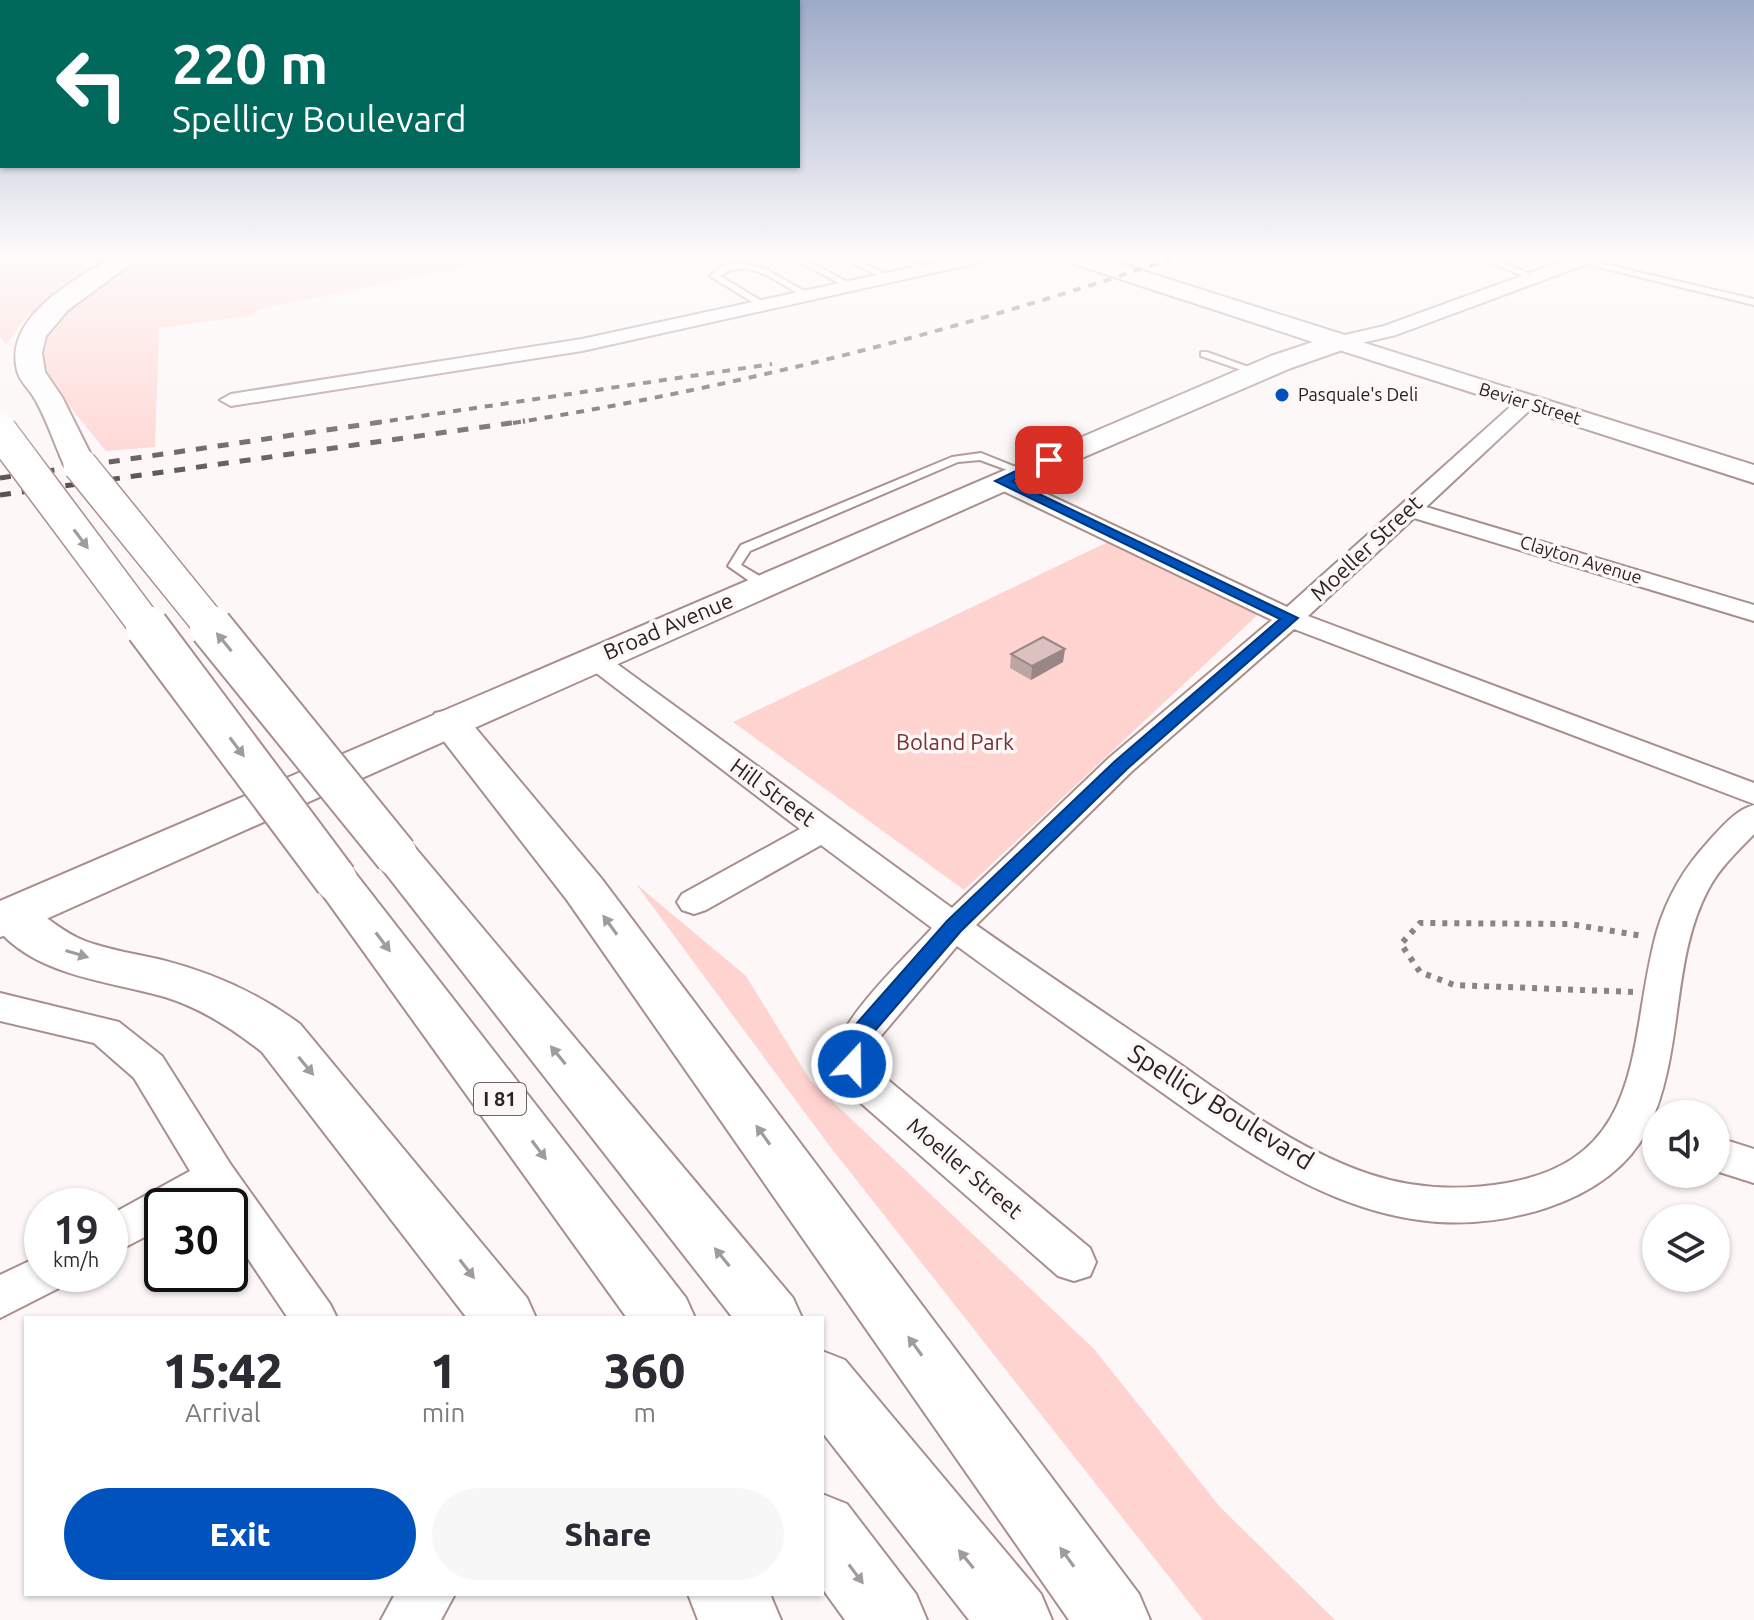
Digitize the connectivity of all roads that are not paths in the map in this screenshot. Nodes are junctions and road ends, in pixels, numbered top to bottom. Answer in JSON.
{"nodes":[{"id":1,"x":33,"y":334,"type":"edge"},
{"id":2,"x":630,"y":334,"type":"edge"},
{"id":3,"x":1278,"y":334,"type":"edge"},
{"id":4,"x":1311,"y":334,"type":"edge"},
{"id":5,"x":1377,"y":334,"type":"edge"},
{"id":6,"x":1339,"y":342,"type":"junction"},
{"id":7,"x":1204,"y":354,"type":"dead end"},
{"id":8,"x":0,"y":366,"type":"edge"},
{"id":9,"x":1269,"y":367,"type":"junction"},
{"id":10,"x":34,"y":393,"type":"junction"},
{"id":11,"x":231,"y":400,"type":"dead end"},
{"id":12,"x":1526,"y":403,"type":"junction"},
{"id":13,"x":0,"y":431,"type":"edge"},
{"id":14,"x":0,"y":446,"type":"edge"},
{"id":15,"x":1754,"y":474,"type":"edge"},
{"id":16,"x":34,"y":476,"type":"junction"},
{"id":17,"x":1012,"y":476,"type":"junction"},
{"id":18,"x":1408,"y":509,"type":"junction"},
{"id":19,"x":1754,"y":613,"type":"edge"},
{"id":20,"x":1290,"y":618,"type":"junction"},
{"id":21,"x":592,"y":659,"type":"junction"},
{"id":22,"x":449,"y":722,"type":"junction"},
{"id":23,"x":1754,"y":794,"type":"edge"},
{"id":24,"x":1754,"y":815,"type":"edge"},
{"id":25,"x":824,"y":830,"type":"junction"},
{"id":26,"x":694,"y":902,"type":"dead end"},
{"id":27,"x":6,"y":917,"type":"edge"},
{"id":28,"x":954,"y":926,"type":"junction"},
{"id":29,"x":0,"y":1007,"type":"edge"},
{"id":30,"x":1647,"y":1100,"type":"edge"},
{"id":31,"x":1642,"y":1128,"type":"edge"},
{"id":32,"x":1730,"y":1158,"type":"edge"},
{"id":33,"x":1754,"y":1166,"type":"edge"},
{"id":34,"x":216,"y":1177,"type":"junction"},
{"id":35,"x":197,"y":1188,"type":"edge"},
{"id":36,"x":1074,"y":1262,"type":"dead end"},
{"id":37,"x":24,"y":1285,"type":"edge"},
{"id":38,"x":0,"y":1298,"type":"edge"},
{"id":39,"x":313,"y":1316,"type":"edge"},
{"id":40,"x":503,"y":1316,"type":"edge"},
{"id":41,"x":663,"y":1316,"type":"edge"},
{"id":42,"x":769,"y":1316,"type":"edge"},
{"id":43,"x":824,"y":1383,"type":"edge"},
{"id":44,"x":824,"y":1532,"type":"edge"},
{"id":45,"x":426,"y":1596,"type":"edge"},
{"id":46,"x":726,"y":1596,"type":"edge"},
{"id":47,"x":408,"y":1620,"type":"edge"},
{"id":48,"x":744,"y":1620,"type":"edge"},
{"id":49,"x":890,"y":1620,"type":"edge"},
{"id":50,"x":1015,"y":1620,"type":"edge"},
{"id":51,"x":1113,"y":1620,"type":"edge"}],
"edges":[{"from":1,"to":10,"type":"main road"},
{"from":2,"to":11,"type":"street"},
{"from":3,"to":9,"type":"main road"},
{"from":4,"to":6,"type":"main road","name":"Bevier Street"},
{"from":5,"to":6,"type":"street"},
{"from":6,"to":9,"type":"main road","name":"Broad Avenue"},
{"from":6,"to":12,"type":"street","name":"Bevier Street"},
{"from":7,"to":9,"type":"lane"},
{"from":8,"to":10,"type":"main road"},
{"from":9,"to":17,"type":"main road","name":"Broad Avenue"},
{"from":42,"to":10,"type":"main road","one_way":true,"bridge":true},
{"from":12,"to":15,"type":"street","name":"Bevier Street"},
{"from":12,"to":18,"type":"street","name":"Moeller Street"},
{"from":13,"to":16,"type":"main road","number":"I 81","bridge":true},
{"from":14,"to":16,"type":"main road","bridge":true},
{"from":16,"to":41,"type":"main road","number":"I 81","one_way":true,"bridge":true},
{"from":17,"to":20,"type":"street"},
{"from":17,"to":21,"type":"main road","name":"Broad Avenue"},
{"from":18,"to":19,"type":"street","name":"Clayton Avenue"},
{"from":18,"to":20,"type":"street","name":"Moeller Street"},
{"from":20,"to":23,"type":"street"},
{"from":20,"to":28,"type":"street","name":"Moeller Street"},
{"from":21,"to":22,"type":"main road","name":"Broad Avenue"},
{"from":21,"to":25,"type":"street","name":"Hill Street"},
{"from":22,"to":27,"type":"main road","name":"Broad Avenue"},
{"from":51,"to":22,"type":"main road","one_way":true},
{"from":24,"to":30,"type":"street","name":"Spellicy Boulevard"},
{"from":25,"to":26,"type":"street"},
{"from":25,"to":28,"type":"street","name":"Hill Street"},
{"from":27,"to":40,"type":"main road","one_way":true},
{"from":28,"to":31,"type":"street","name":"Spellicy Boulevard"},
{"from":28,"to":36,"type":"street","name":"Moeller Street"},
{"from":29,"to":34,"type":"street"},
{"from":32,"to":33,"type":"street"},
{"from":34,"to":35,"type":"street"},
{"from":34,"to":39,"type":"street"},
{"from":37,"to":38,"type":"street"},
{"from":50,"to":43,"type":"main road","one_way":true},
{"from":44,"to":49,"type":"main road","one_way":true},
{"from":45,"to":47,"type":"street"},
{"from":46,"to":48,"type":"main road"}]}
